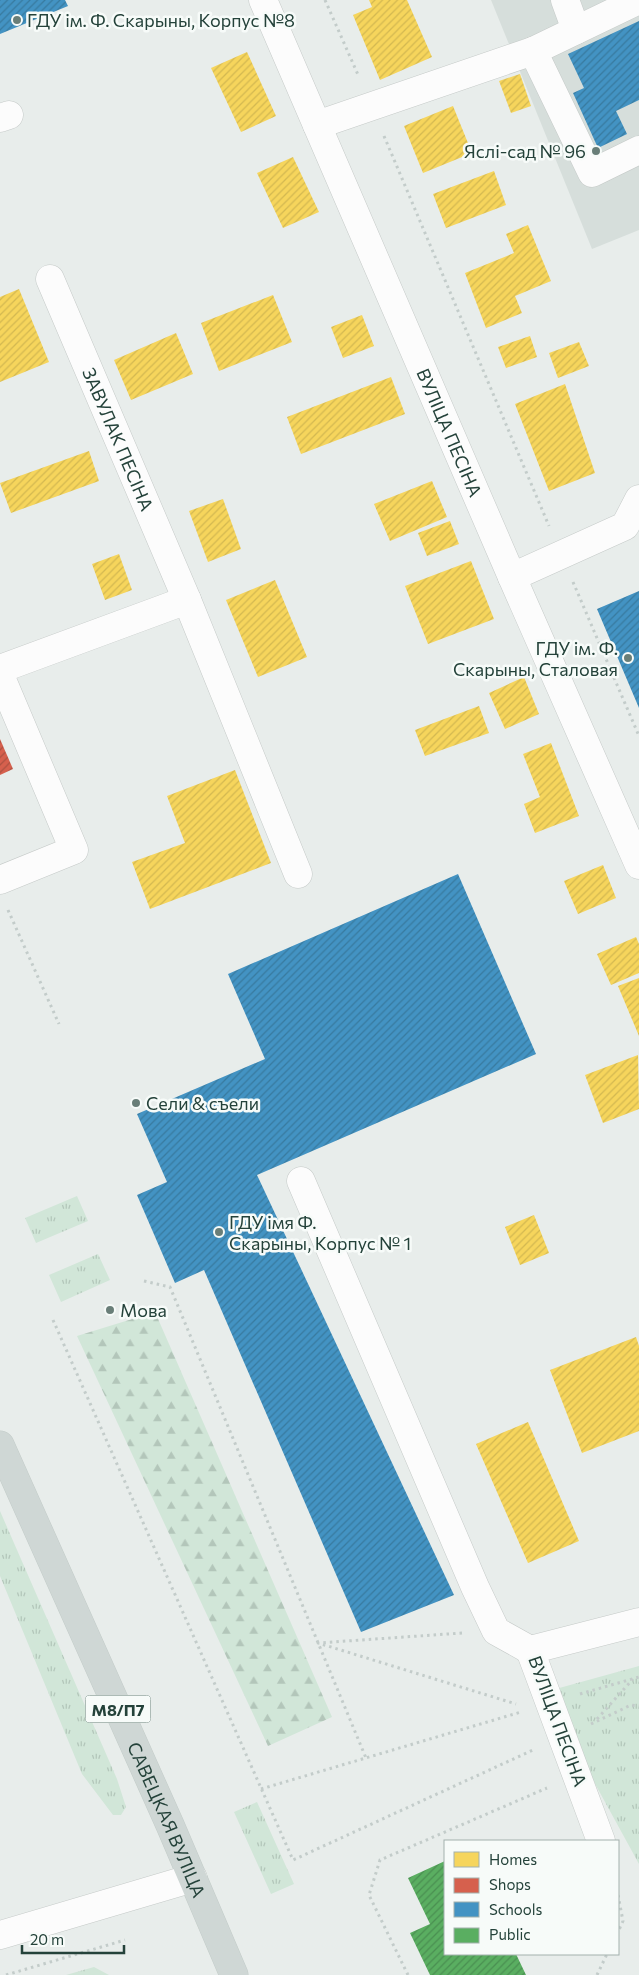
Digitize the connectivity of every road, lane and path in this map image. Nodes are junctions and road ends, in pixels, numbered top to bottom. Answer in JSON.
{"nodes":[{"id":1,"x":263,"y":0,"type":"edge"},
{"id":2,"x":325,"y":0,"type":"edge"},
{"id":3,"x":565,"y":0,"type":"edge"},
{"id":4,"x":639,"y":0,"type":"edge"},
{"id":5,"x":576,"y":30,"type":"junction"},
{"id":6,"x":533,"y":51,"type":"junction"},
{"id":7,"x":371,"y":106,"type":"junction"},
{"id":8,"x":317,"y":125,"type":"junction"},
{"id":9,"x":639,"y":150,"type":"edge"},
{"id":10,"x":50,"y":279,"type":"dead end"},
{"id":11,"x":639,"y":498,"type":"edge"},
{"id":12,"x":632,"y":529,"type":"edge"},
{"id":13,"x":562,"y":556,"type":"junction"},
{"id":14,"x":512,"y":577,"type":"junction"},
{"id":15,"x":187,"y":600,"type":"junction"},
{"id":16,"x":0,"y":669,"type":"edge"},
{"id":17,"x":0,"y":675,"type":"edge"},
{"id":18,"x":639,"y":736,"type":"edge"},
{"id":19,"x":639,"y":864,"type":"edge"},
{"id":20,"x":298,"y":874,"type":"dead end"},
{"id":21,"x":0,"y":880,"type":"edge"},
{"id":22,"x":8,"y":910,"type":"dead end"},
{"id":23,"x":59,"y":1024,"type":"dead end"},
{"id":24,"x":301,"y":1181,"type":"dead end"},
{"id":25,"x":144,"y":1281,"type":"dead end"},
{"id":26,"x":53,"y":1320,"type":"dead end"},
{"id":27,"x":0,"y":1445,"type":"edge"},
{"id":28,"x":639,"y":1622,"type":"edge"},
{"id":29,"x":496,"y":1631,"type":"junction"},
{"id":30,"x":318,"y":1643,"type":"junction"},
{"id":31,"x":530,"y":1650,"type":"junction"},
{"id":32,"x":639,"y":1677,"type":"edge"},
{"id":33,"x":633,"y":1678,"type":"junction"},
{"id":34,"x":540,"y":1706,"type":"junction"},
{"id":35,"x":639,"y":1706,"type":"edge"},
{"id":36,"x":595,"y":1722,"type":"junction"},
{"id":37,"x":563,"y":1737,"type":"junction"},
{"id":38,"x":366,"y":1758,"type":"junction"},
{"id":39,"x":578,"y":1775,"type":"junction"},
{"id":40,"x":261,"y":1789,"type":"junction"},
{"id":41,"x":601,"y":1840,"type":"edge"},
{"id":42,"x":193,"y":1878,"type":"junction"},
{"id":43,"x":619,"y":1900,"type":"edge"},
{"id":44,"x":619,"y":1930,"type":"edge"},
{"id":45,"x":0,"y":1936,"type":"edge"},
{"id":46,"x":125,"y":1940,"type":"dead end"},
{"id":47,"x":607,"y":1955,"type":"edge"},
{"id":48,"x":6,"y":1975,"type":"edge"},
{"id":49,"x":234,"y":1975,"type":"edge"},
{"id":50,"x":408,"y":1975,"type":"edge"},
{"id":51,"x":597,"y":1975,"type":"edge"}],
"edges":[{"from":1,"to":8,"type":"street","name":"ВУЛІЦА ПЕСІНА"},
{"from":2,"to":7,"type":"path"},
{"from":3,"to":5,"type":"street"},
{"from":4,"to":5,"type":"street"},
{"from":5,"to":6,"type":"street"},
{"from":6,"to":7,"type":"street"},
{"from":6,"to":9,"type":"street"},
{"from":7,"to":8,"type":"street"},
{"from":7,"to":13,"type":"path"},
{"from":8,"to":14,"type":"street","name":"ВУЛІЦА ПЕСІНА"},
{"from":10,"to":15,"type":"street","name":"ЗАВУЛАК ПЕСІНА"},
{"from":11,"to":12,"type":"street"},
{"from":12,"to":13,"type":"street"},
{"from":13,"to":14,"type":"street"},
{"from":13,"to":18,"type":"path"},
{"from":14,"to":19,"type":"street","name":"ВУЛІЦА ПЕСІНА"},
{"from":15,"to":16,"type":"street"},
{"from":15,"to":20,"type":"street","name":"ЗАВУЛАК ПЕСІНА"},
{"from":17,"to":21,"type":"street"},
{"from":22,"to":23,"type":"path"},
{"from":24,"to":29,"type":"street"},
{"from":25,"to":30,"type":"path"},
{"from":26,"to":40,"type":"path"},
{"from":27,"to":42,"type":"main road","name":"САВЕЦКАЯ ВУЛІЦА","number":"М8/П7"},
{"from":28,"to":31,"type":"street","name":"ВУЛІЦА ПЕСІНА"},
{"from":29,"to":30,"type":"path"},
{"from":29,"to":31,"type":"street"},
{"from":30,"to":34,"type":"path"},
{"from":30,"to":38,"type":"path"},
{"from":31,"to":34,"type":"street","name":"ВУЛІЦА ПЕСІНА"},
{"from":32,"to":33,"type":"path"},
{"from":33,"to":34,"type":"path"},
{"from":33,"to":36,"type":"path"},
{"from":34,"to":37,"type":"street","name":"ВУЛІЦА ПЕСІНА"},
{"from":34,"to":38,"type":"path"},
{"from":35,"to":36,"type":"path"},
{"from":36,"to":37,"type":"path"},
{"from":37,"to":39,"type":"street","name":"ВУЛІЦА ПЕСІНА"},
{"from":37,"to":40,"type":"path"},
{"from":38,"to":40,"type":"path"},
{"from":39,"to":41,"type":"street","name":"ВУЛІЦА ПЕСІНА"},
{"from":39,"to":50,"type":"path"},
{"from":42,"to":45,"type":"street"},
{"from":42,"to":49,"type":"main road","name":"САВЕЦКАЯ ВУЛІЦА","number":"М8/П7"},
{"from":43,"to":44,"type":"path"},
{"from":46,"to":48,"type":"path"},
{"from":47,"to":51,"type":"path"}]}
